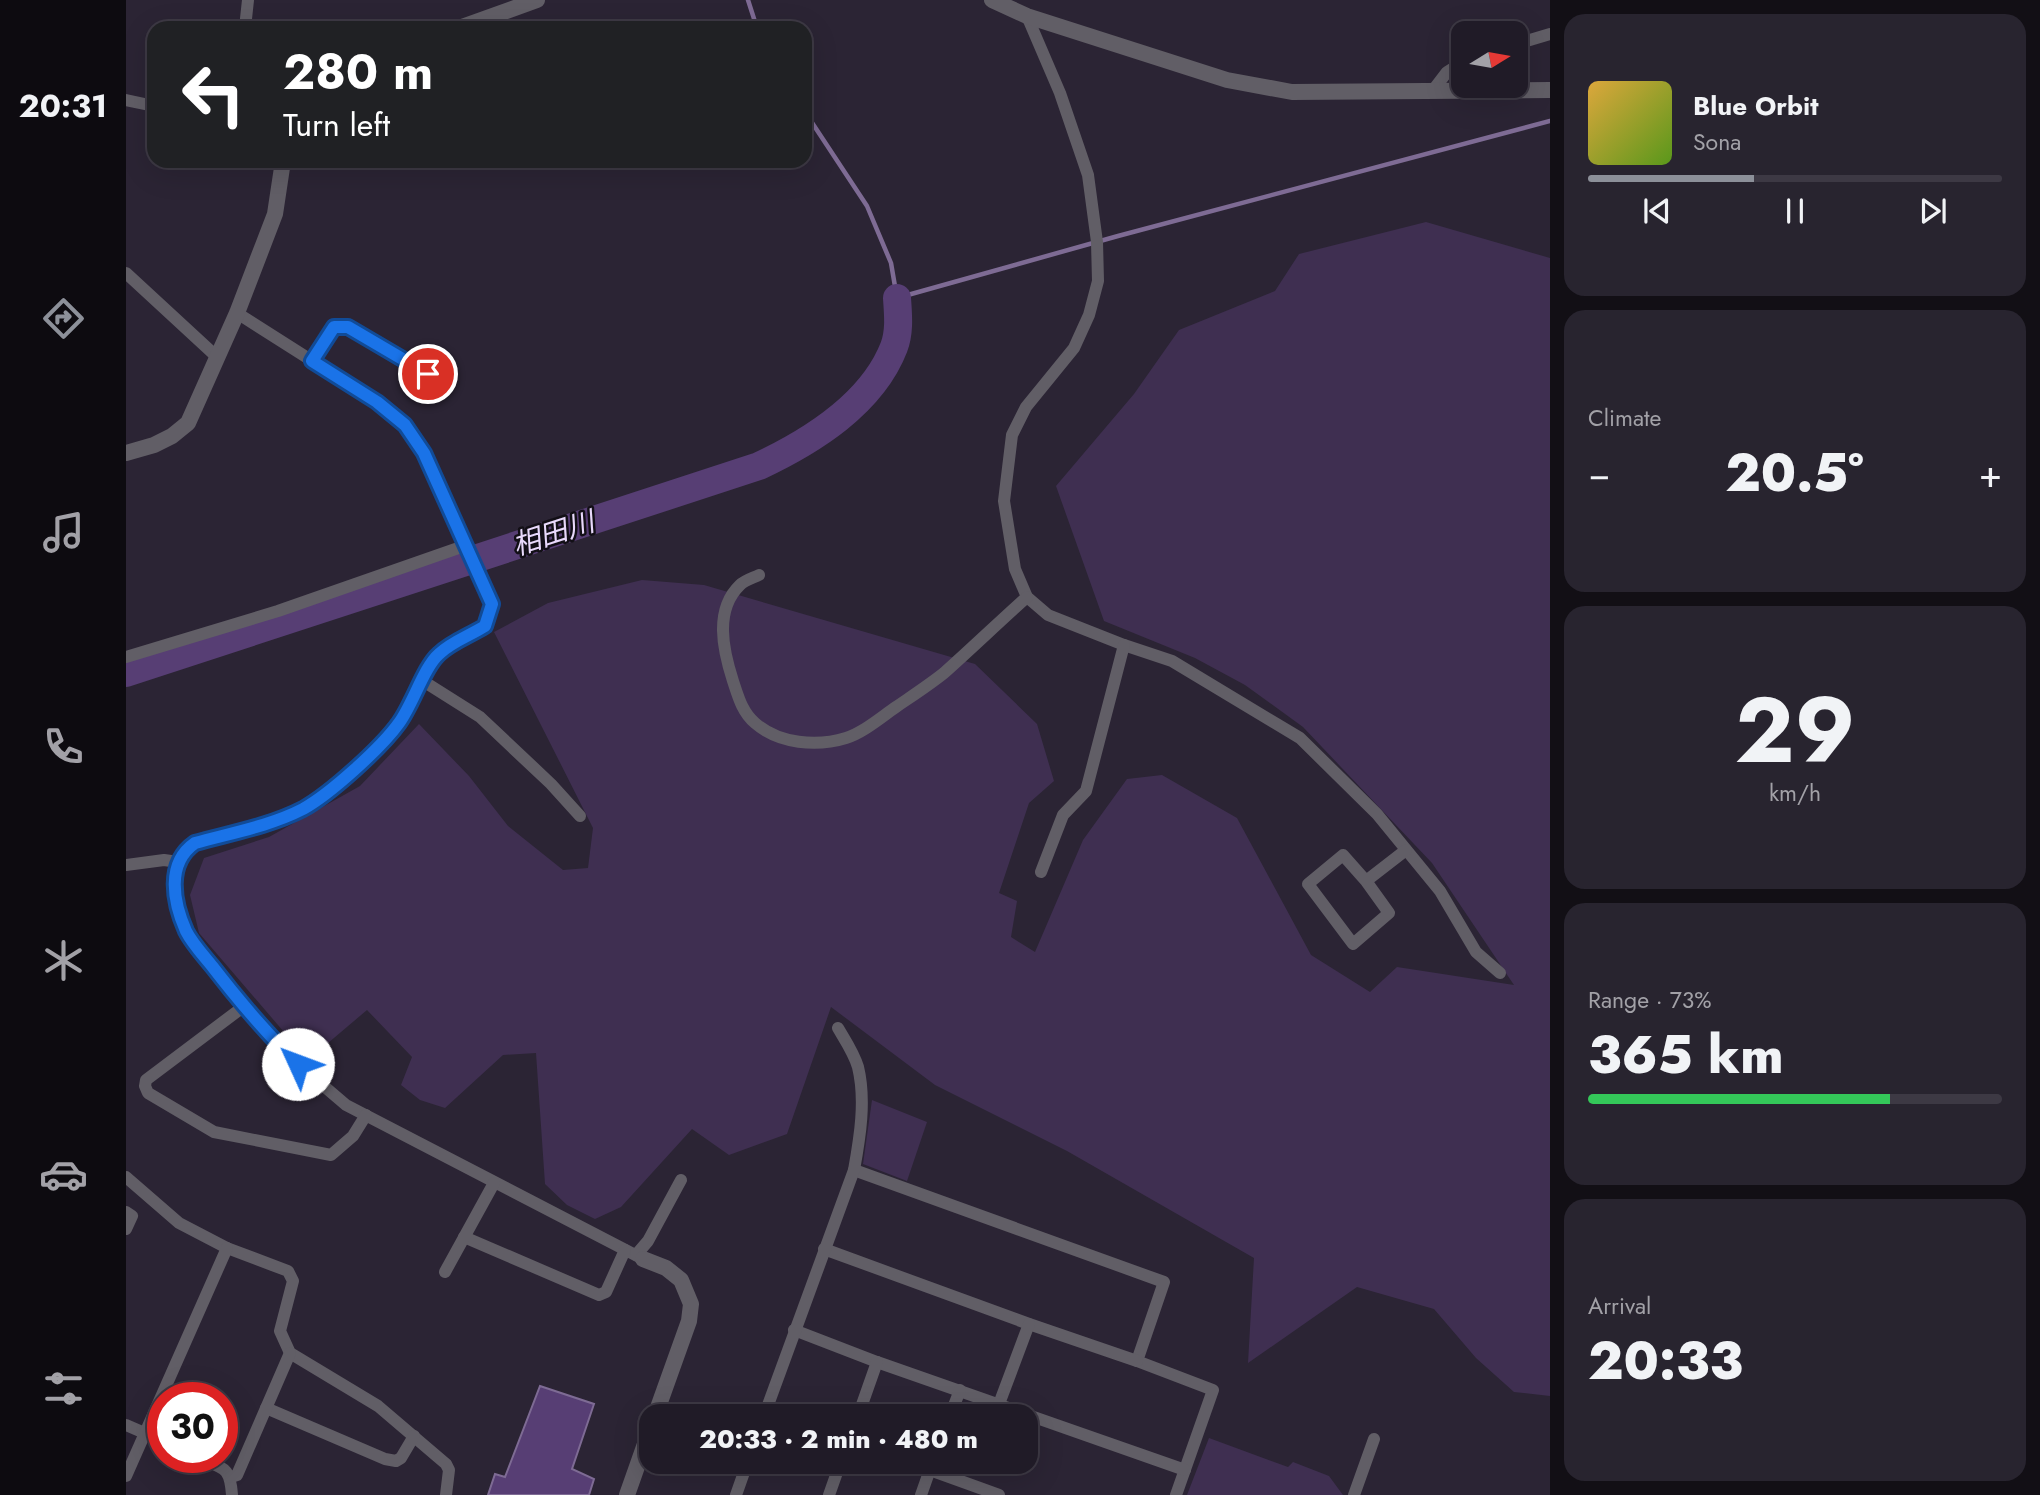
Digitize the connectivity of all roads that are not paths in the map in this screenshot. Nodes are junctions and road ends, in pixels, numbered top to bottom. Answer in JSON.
{"nodes":[{"id":1,"x":248,"y":0,"type":"edge"},
{"id":2,"x":537,"y":0,"type":"edge"},
{"id":3,"x":996,"y":1,"type":"edge"},
{"id":4,"x":1027,"y":16,"type":"junction"},
{"id":5,"x":246,"y":21,"type":"edge"},
{"id":6,"x":478,"y":21,"type":"edge"},
{"id":7,"x":1550,"y":34,"type":"edge"},
{"id":8,"x":1528,"y":40,"type":"edge"},
{"id":9,"x":1451,"y":70,"type":"edge"},
{"id":10,"x":1434,"y":89,"type":"junction"},
{"id":11,"x":1550,"y":90,"type":"edge"},
{"id":12,"x":126,"y":100,"type":"edge"},
{"id":13,"x":147,"y":104,"type":"edge"},
{"id":14,"x":283,"y":168,"type":"edge"},
{"id":15,"x":126,"y":273,"type":"edge"},
{"id":16,"x":237,"y":313,"type":"junction"},
{"id":17,"x":217,"y":357,"type":"junction"},
{"id":18,"x":312,"y":361,"type":"junction"},
{"id":19,"x":428,"y":374,"type":"dead end"},
{"id":20,"x":126,"y":453,"type":"edge"},
{"id":21,"x":468,"y":548,"type":"junction"},
{"id":22,"x":759,"y":575,"type":"dead end"},
{"id":23,"x":1027,"y":597,"type":"junction"},
{"id":24,"x":1124,"y":645,"type":"junction"},
{"id":25,"x":126,"y":657,"type":"edge"},
{"id":26,"x":423,"y":681,"type":"junction"},
{"id":27,"x":580,"y":816,"type":"dead end"},
{"id":28,"x":1406,"y":850,"type":"junction"},
{"id":29,"x":178,"y":862,"type":"junction"},
{"id":30,"x":126,"y":865,"type":"edge"},
{"id":31,"x":1041,"y":872,"type":"dead end"},
{"id":32,"x":1366,"y":881,"type":"junction"},
{"id":33,"x":1500,"y":973,"type":"dead end"},
{"id":34,"x":243,"y":1007,"type":"junction"},
{"id":35,"x":838,"y":1028,"type":"dead end"},
{"id":36,"x":366,"y":1115,"type":"junction"},
{"id":37,"x":854,"y":1170,"type":"junction"},
{"id":38,"x":126,"y":1177,"type":"edge"},
{"id":39,"x":681,"y":1180,"type":"dead end"},
{"id":40,"x":494,"y":1183,"type":"junction"},
{"id":41,"x":126,"y":1212,"type":"edge"},
{"id":42,"x":126,"y":1229,"type":"edge"},
{"id":43,"x":464,"y":1237,"type":"junction"},
{"id":44,"x":227,"y":1248,"type":"junction"},
{"id":45,"x":824,"y":1249,"type":"junction"},
{"id":46,"x":635,"y":1254,"type":"junction"},
{"id":47,"x":444,"y":1272,"type":"dead end"},
{"id":48,"x":1029,"y":1324,"type":"junction"},
{"id":49,"x":794,"y":1330,"type":"junction"},
{"id":50,"x":290,"y":1353,"type":"junction"},
{"id":51,"x":1138,"y":1361,"type":"junction"},
{"id":52,"x":877,"y":1362,"type":"junction"},
{"id":53,"x":960,"y":1390,"type":"junction"},
{"id":54,"x":659,"y":1404,"type":"edge"},
{"id":55,"x":768,"y":1404,"type":"edge"},
{"id":56,"x":862,"y":1404,"type":"edge"},
{"id":57,"x":955,"y":1404,"type":"edge"},
{"id":58,"x":999,"y":1404,"type":"joint"},
{"id":59,"x":266,"y":1408,"type":"junction"},
{"id":60,"x":1038,"y":1418,"type":"edge"},
{"id":61,"x":126,"y":1425,"type":"edge"},
{"id":62,"x":144,"y":1433,"type":"junction"},
{"id":63,"x":147,"y":1434,"type":"edge"},
{"id":64,"x":414,"y":1436,"type":"junction"},
{"id":65,"x":1374,"y":1439,"type":"dead end"},
{"id":66,"x":639,"y":1460,"type":"edge"},
{"id":67,"x":1185,"y":1470,"type":"junction"},
{"id":68,"x":228,"y":1473,"type":"edge"},
{"id":69,"x":743,"y":1474,"type":"edge"},
{"id":70,"x":836,"y":1474,"type":"edge"},
{"id":71,"x":928,"y":1474,"type":"edge"},
{"id":72,"x":950,"y":1474,"type":"edge"},
{"id":73,"x":126,"y":1476,"type":"edge"},
{"id":74,"x":231,"y":1477,"type":"junction"},
{"id":75,"x":232,"y":1495,"type":"edge"},
{"id":76,"x":446,"y":1495,"type":"edge"},
{"id":77,"x":626,"y":1495,"type":"edge"},
{"id":78,"x":736,"y":1495,"type":"edge"},
{"id":79,"x":829,"y":1495,"type":"edge"},
{"id":80,"x":921,"y":1495,"type":"edge"},
{"id":81,"x":999,"y":1495,"type":"edge"},
{"id":82,"x":1176,"y":1495,"type":"edge"},
{"id":83,"x":1354,"y":1495,"type":"edge"}],
"edges":[{"from":1,"to":5,"type":"street"},
{"from":2,"to":6,"type":"street"},
{"from":3,"to":4,"type":"street"},
{"from":4,"to":10,"type":"street"},
{"from":4,"to":23,"type":"street"},
{"from":7,"to":8,"type":"street"},
{"from":9,"to":10,"type":"street"},
{"from":10,"to":11,"type":"street"},
{"from":12,"to":13,"type":"street"},
{"from":14,"to":16,"type":"street"},
{"from":15,"to":17,"type":"street"},
{"from":16,"to":17,"type":"street"},
{"from":16,"to":18,"type":"street"},
{"from":17,"to":20,"type":"street"},
{"from":18,"to":19,"type":"street"},
{"from":18,"to":21,"type":"street"},
{"from":21,"to":25,"type":"street"},
{"from":21,"to":26,"type":"street"},
{"from":22,"to":23,"type":"street"},
{"from":23,"to":24,"type":"street"},
{"from":24,"to":28,"type":"street"},
{"from":24,"to":31,"type":"street"},
{"from":26,"to":27,"type":"street"},
{"from":26,"to":29,"type":"street"},
{"from":28,"to":32,"type":"street"},
{"from":28,"to":33,"type":"street"},
{"from":29,"to":30,"type":"street"},
{"from":29,"to":34,"type":"street"},
{"from":32,"to":32,"type":"street"},
{"from":34,"to":36,"type":"street"},
{"from":34,"to":36,"type":"street"},
{"from":35,"to":37,"type":"street"},
{"from":36,"to":40,"type":"street"},
{"from":37,"to":45,"type":"street"},
{"from":37,"to":51,"type":"street"},
{"from":38,"to":44,"type":"street"},
{"from":39,"to":46,"type":"street"},
{"from":40,"to":43,"type":"street"},
{"from":40,"to":46,"type":"street"},
{"from":41,"to":42,"type":"street"},
{"from":43,"to":46,"type":"street"},
{"from":43,"to":47,"type":"street"},
{"from":44,"to":50,"type":"street"},
{"from":44,"to":62,"type":"street"},
{"from":45,"to":48,"type":"street"},
{"from":45,"to":49,"type":"street"},
{"from":46,"to":54,"type":"street"},
{"from":48,"to":51,"type":"street"},
{"from":48,"to":58,"type":"street"},
{"from":49,"to":52,"type":"street"},
{"from":49,"to":55,"type":"street"},
{"from":50,"to":59,"type":"street"},
{"from":50,"to":64,"type":"street"},
{"from":51,"to":67,"type":"street"},
{"from":52,"to":53,"type":"street"},
{"from":52,"to":56,"type":"street"},
{"from":53,"to":57,"type":"street"},
{"from":53,"to":58,"type":"street"},
{"from":59,"to":64,"type":"street"},
{"from":59,"to":74,"type":"street"},
{"from":60,"to":67,"type":"street"},
{"from":61,"to":62,"type":"street"},
{"from":62,"to":63,"type":"street"},
{"from":62,"to":73,"type":"street"},
{"from":64,"to":76,"type":"street"},
{"from":65,"to":83,"type":"street"},
{"from":66,"to":77,"type":"street"},
{"from":67,"to":82,"type":"street"},
{"from":68,"to":74,"type":"street"},
{"from":69,"to":78,"type":"street"},
{"from":70,"to":79,"type":"street"},
{"from":71,"to":80,"type":"street"},
{"from":72,"to":81,"type":"street"},
{"from":74,"to":75,"type":"street"}]}
